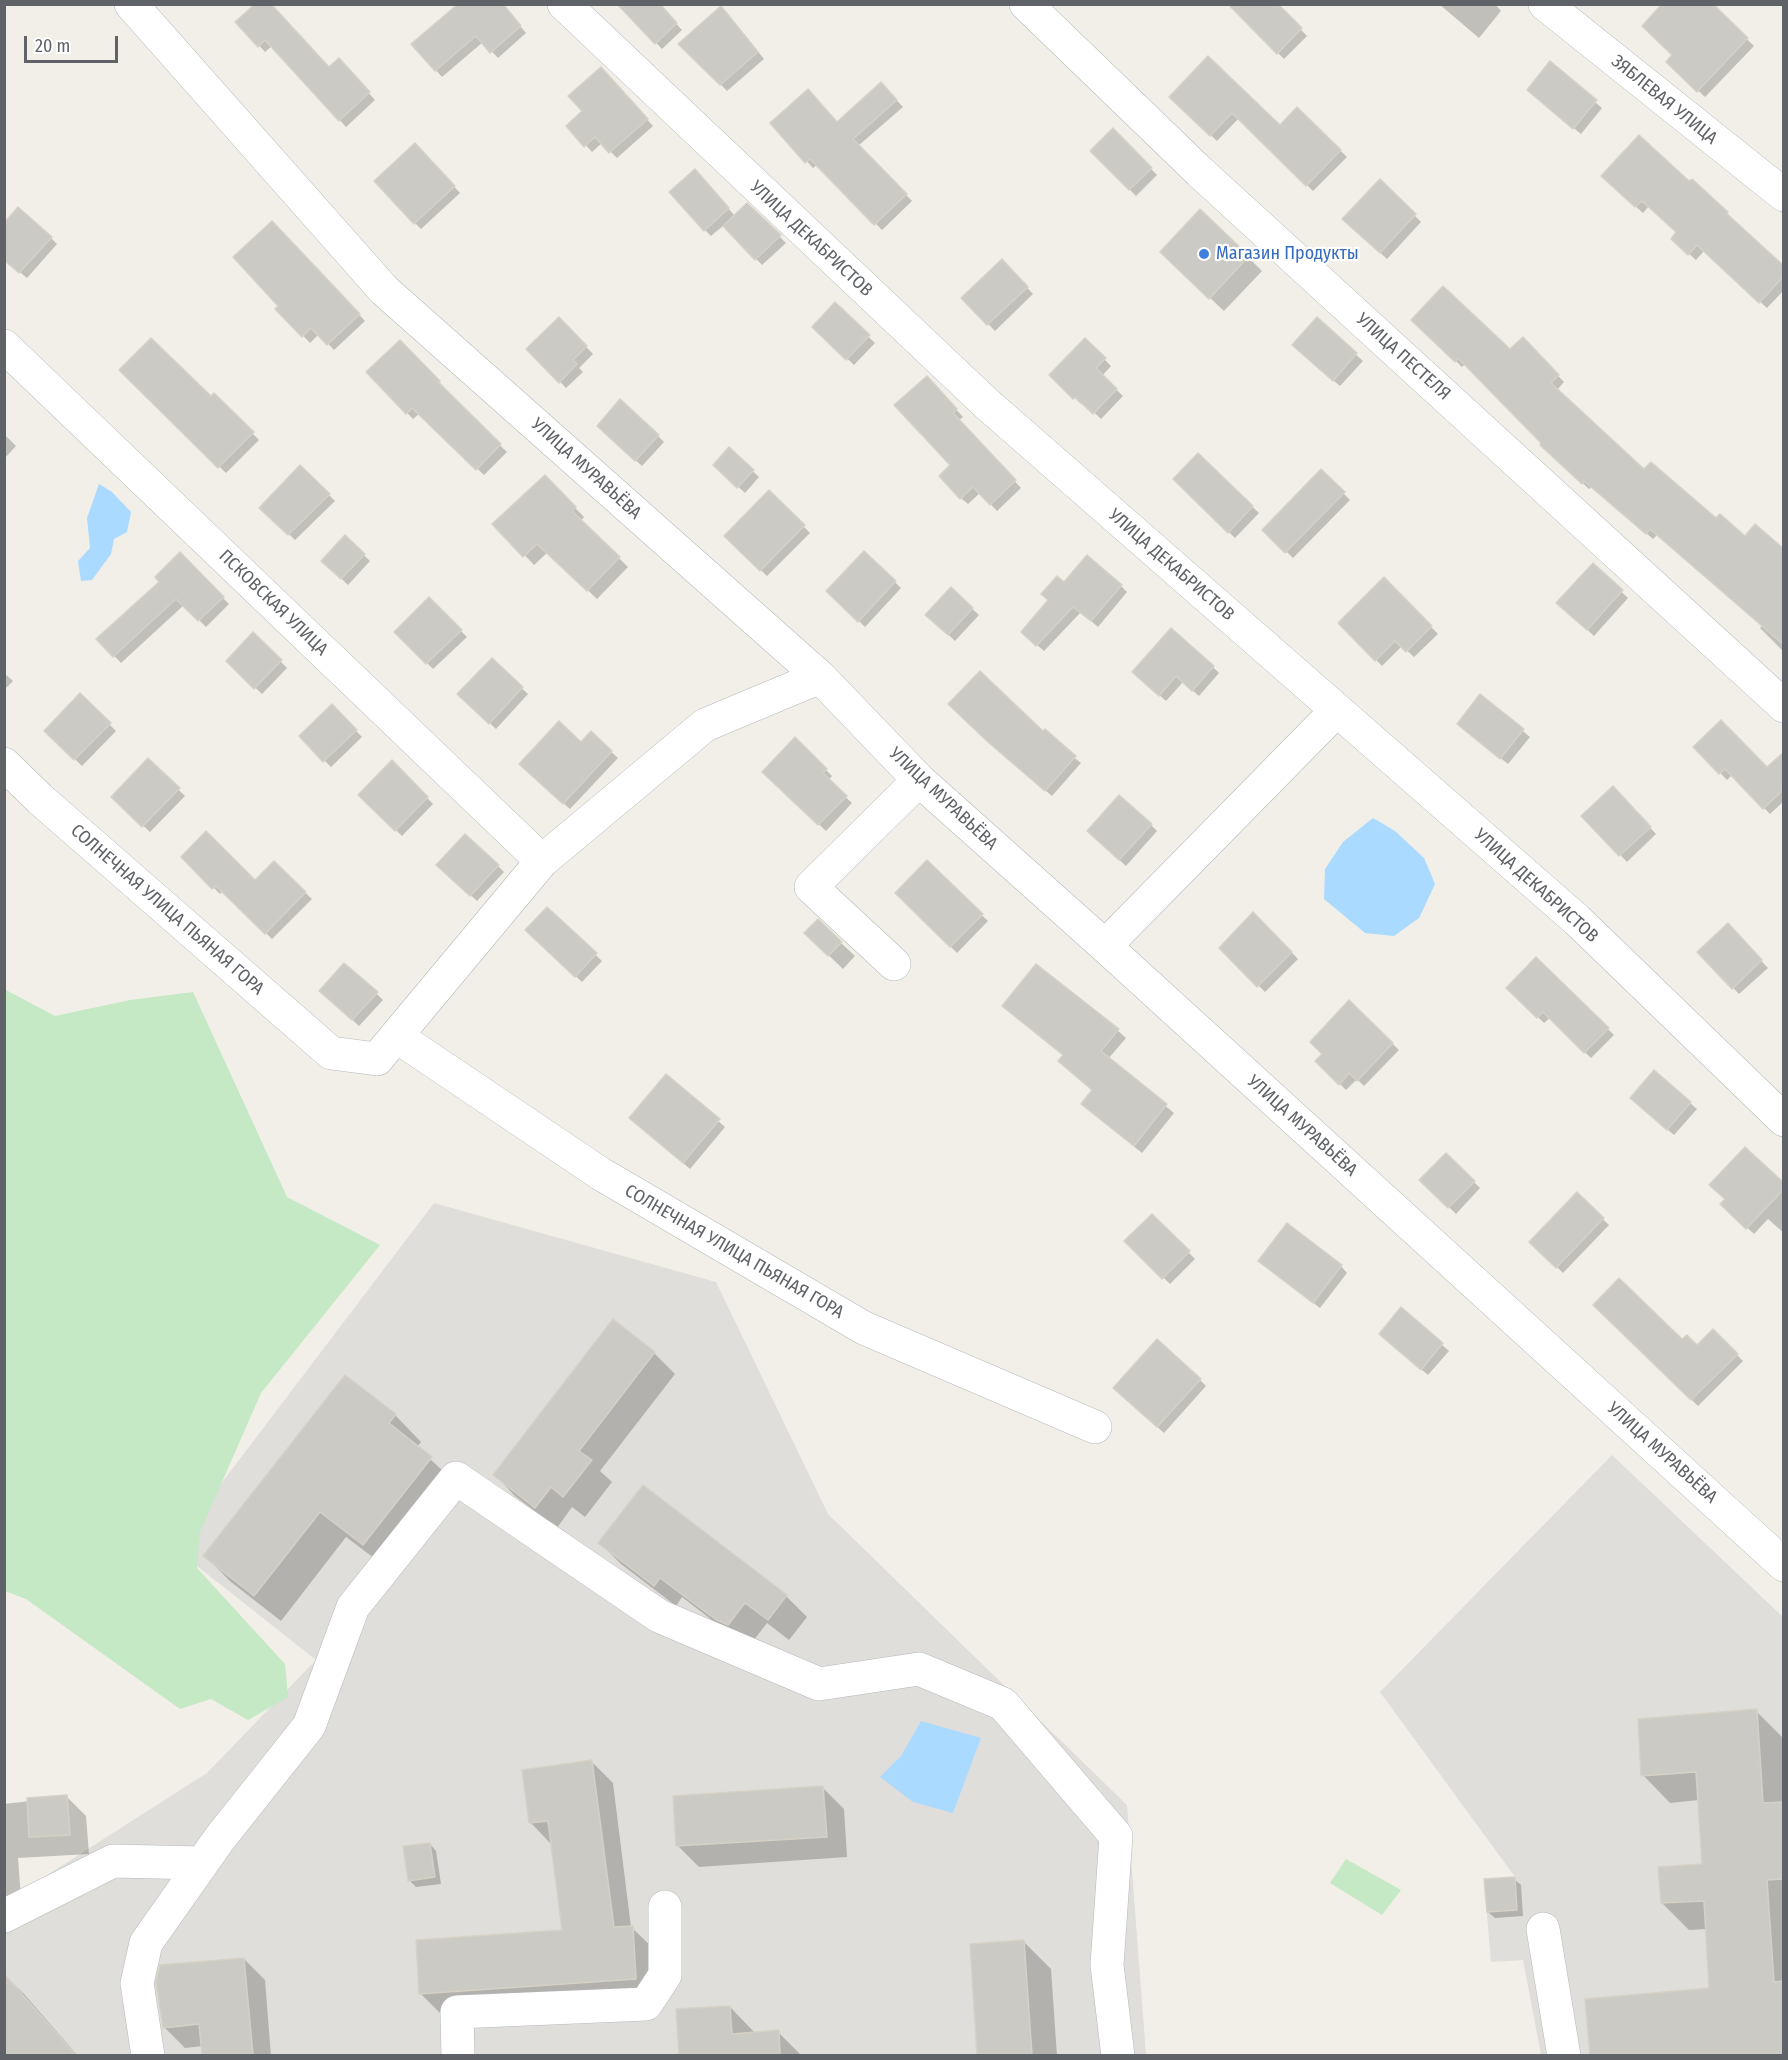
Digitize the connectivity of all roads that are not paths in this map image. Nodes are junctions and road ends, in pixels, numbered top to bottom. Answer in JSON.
{"nodes":[{"id":1,"x":131,"y":4,"type":"edge"},
{"id":2,"x":564,"y":4,"type":"edge"},
{"id":3,"x":1026,"y":4,"type":"edge"},
{"id":4,"x":1545,"y":4,"type":"edge"},
{"id":5,"x":1784,"y":195,"type":"edge"},
{"id":6,"x":4,"y":346,"type":"edge"},
{"id":7,"x":820,"y":677,"type":"junction"},
{"id":8,"x":1784,"y":706,"type":"edge"},
{"id":9,"x":1337,"y":710,"type":"junction"},
{"id":10,"x":4,"y":764,"type":"edge"},
{"id":11,"x":919,"y":780,"type":"junction"},
{"id":12,"x":542,"y":861,"type":"junction"},
{"id":13,"x":1105,"y":946,"type":"junction"},
{"id":14,"x":894,"y":964,"type":"dead end"},
{"id":15,"x":396,"y":1036,"type":"junction"},
{"id":16,"x":1784,"y":1120,"type":"edge"},
{"id":17,"x":1095,"y":1427,"type":"dead end"},
{"id":18,"x":1784,"y":1565,"type":"edge"},
{"id":19,"x":202,"y":1863,"type":"junction"},
{"id":20,"x":665,"y":1907,"type":"dead end"},
{"id":21,"x":4,"y":1916,"type":"edge"},
{"id":22,"x":1543,"y":1929,"type":"dead end"},
{"id":23,"x":148,"y":2055,"type":"edge"},
{"id":24,"x":458,"y":2055,"type":"edge"},
{"id":25,"x":1118,"y":2055,"type":"edge"},
{"id":26,"x":1564,"y":2055,"type":"edge"}],
"edges":[{"from":1,"to":7,"type":"street","name":"УЛИЦА МУРАВЬЁВА"},
{"from":2,"to":9,"type":"street","name":"УЛИЦА ДЕКАБРИСТОВ"},
{"from":3,"to":8,"type":"street","name":"УЛИЦА ПЕСТЕЛЯ"},
{"from":4,"to":5,"type":"street","name":"ЗЯБЛЕВАЯ УЛИЦА"},
{"from":6,"to":12,"type":"street","name":"ПСКОВСКАЯ УЛИЦА"},
{"from":7,"to":11,"type":"street","name":"УЛИЦА МУРАВЬЁВА"},
{"from":7,"to":12,"type":"street"},
{"from":9,"to":13,"type":"street"},
{"from":9,"to":16,"type":"street","name":"УЛИЦА ДЕКАБРИСТОВ"},
{"from":10,"to":15,"type":"street","name":"СОЛНЕЧНАЯ УЛИЦА ПЬЯНАЯ ГОРА"},
{"from":11,"to":13,"type":"street","name":"УЛИЦА МУРАВЬЁВА"},
{"from":11,"to":14,"type":"street"},
{"from":12,"to":15,"type":"street"},
{"from":13,"to":18,"type":"street","name":"УЛИЦА МУРАВЬЁВА"},
{"from":15,"to":17,"type":"street","name":"СОЛНЕЧНАЯ УЛИЦА ПЬЯНАЯ ГОРА"},
{"from":19,"to":21,"type":"street"},
{"from":19,"to":23,"type":"street"},
{"from":19,"to":25,"type":"street"},
{"from":20,"to":24,"type":"street"},
{"from":22,"to":26,"type":"street"}]}
